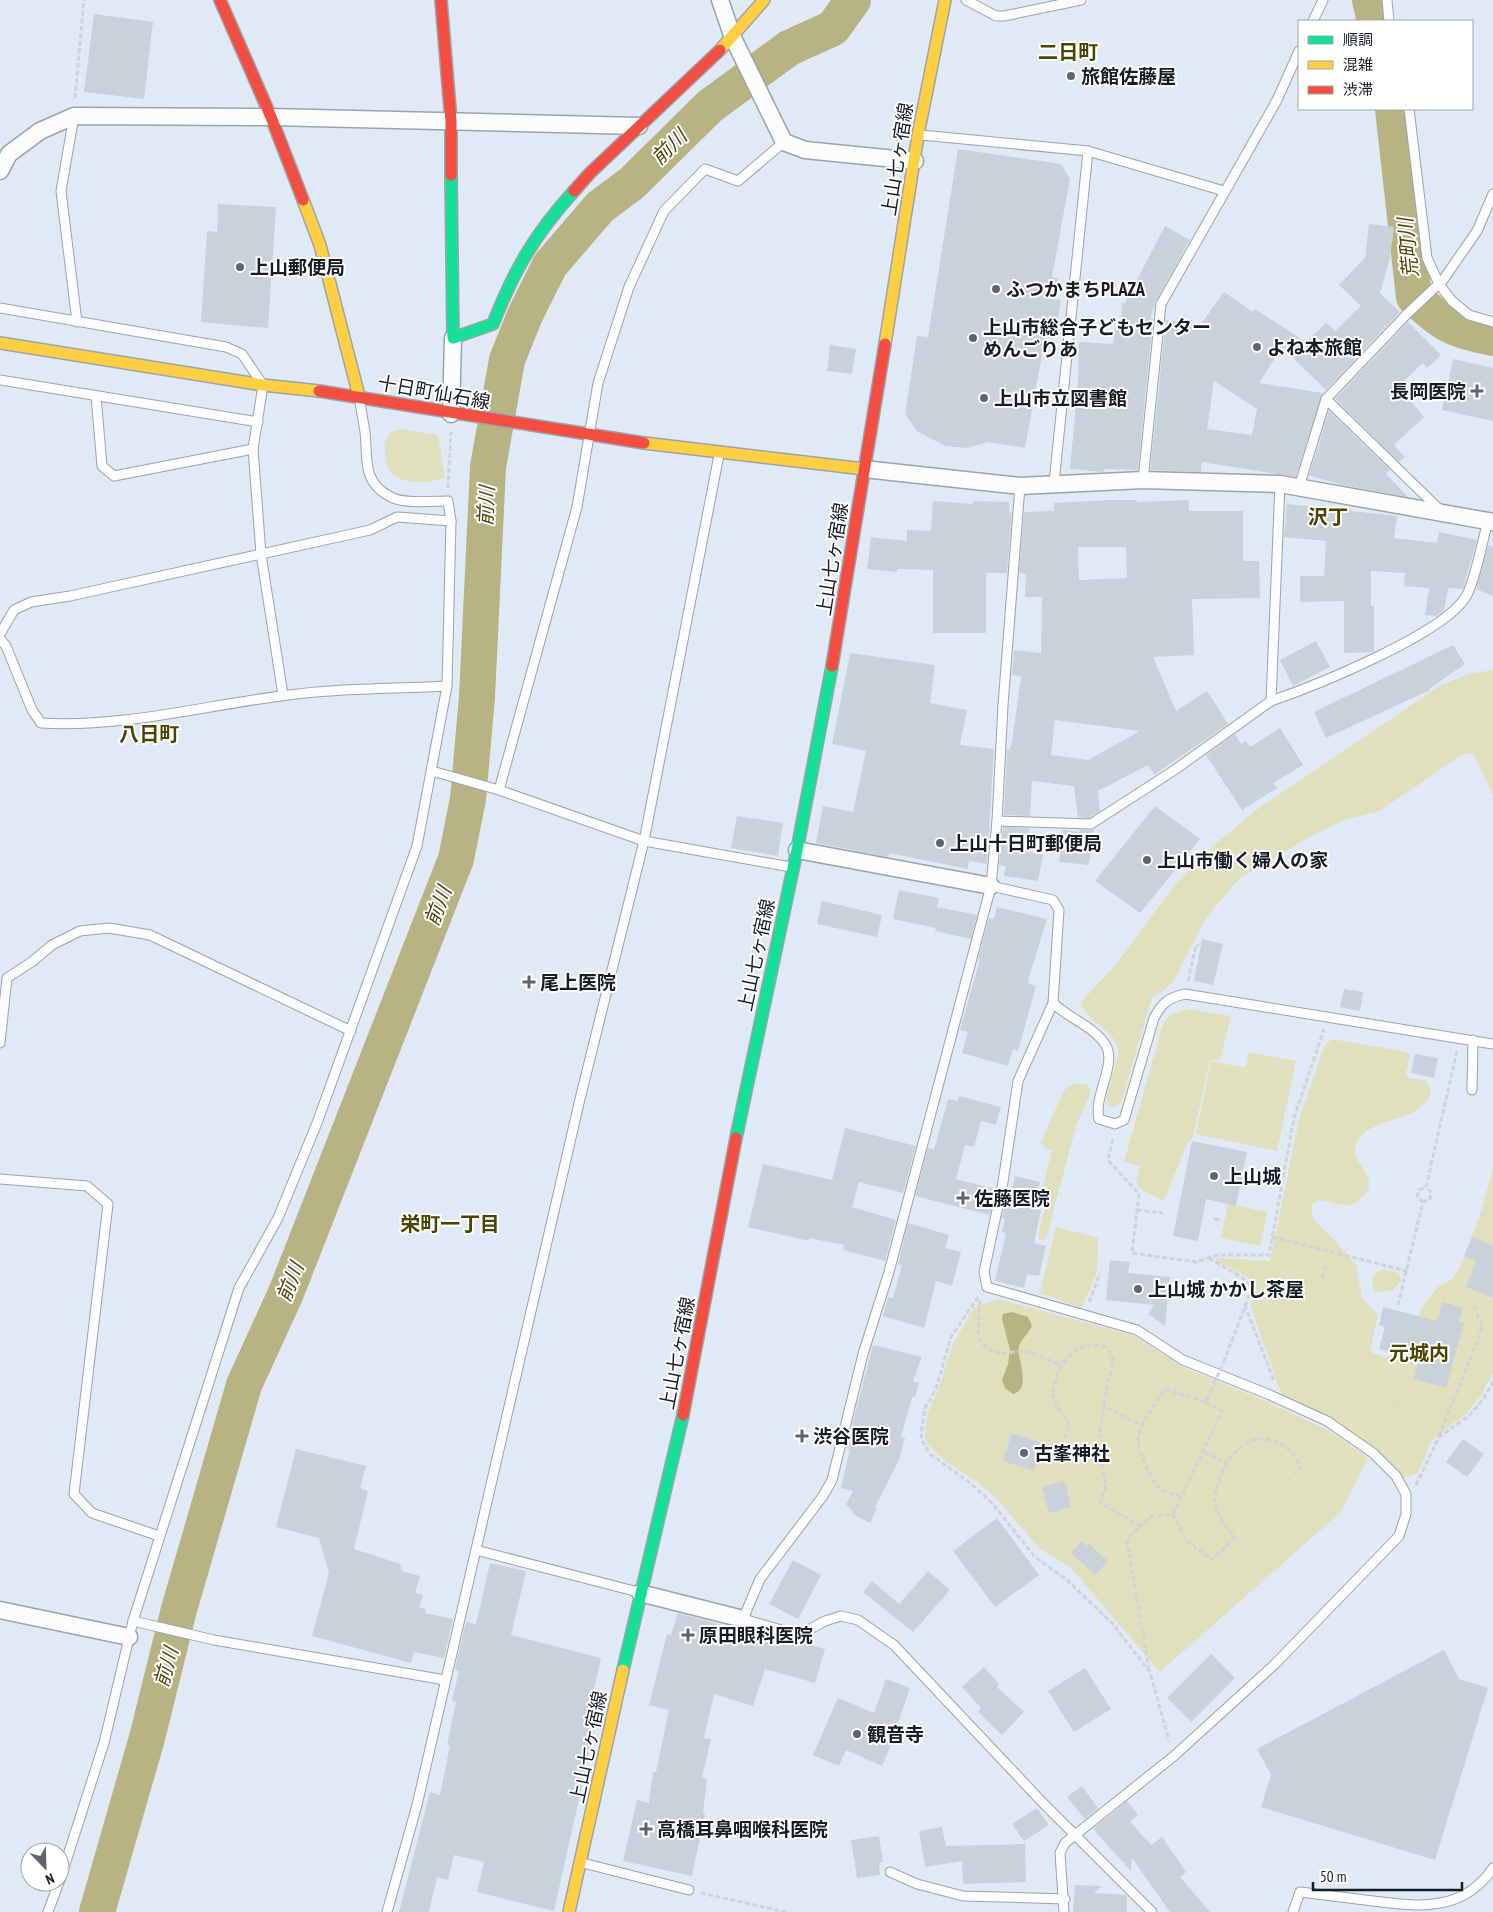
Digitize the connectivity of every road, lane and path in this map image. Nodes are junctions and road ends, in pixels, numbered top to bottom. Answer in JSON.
{"nodes":[{"id":1,"x":84,"y":0,"type":"edge"},
{"id":2,"x":220,"y":0,"type":"edge"},
{"id":3,"x":441,"y":0,"type":"edge"},
{"id":4,"x":720,"y":0,"type":"edge"},
{"id":5,"x":764,"y":0,"type":"edge"},
{"id":6,"x":945,"y":0,"type":"edge"},
{"id":7,"x":966,"y":0,"type":"edge"},
{"id":8,"x":1081,"y":0,"type":"edge"},
{"id":9,"x":1323,"y":0,"type":"edge"},
{"id":10,"x":1387,"y":0,"type":"edge"},
{"id":11,"x":1313,"y":20,"type":"edge"},
{"id":12,"x":1389,"y":20,"type":"edge"},
{"id":13,"x":733,"y":38,"type":"junction"},
{"id":14,"x":1298,"y":53,"type":"edge"},
{"id":15,"x":1409,"y":110,"type":"edge"},
{"id":16,"x":74,"y":116,"type":"junction"},
{"id":17,"x":270,"y":117,"type":"junction"},
{"id":18,"x":451,"y":121,"type":"junction"},
{"id":19,"x":639,"y":126,"type":"junction"},
{"id":20,"x":918,"y":135,"type":"junction"},
{"id":21,"x":784,"y":142,"type":"junction"},
{"id":22,"x":1088,"y":151,"type":"junction"},
{"id":23,"x":915,"y":161,"type":"junction"},
{"id":24,"x":0,"y":171,"type":"edge"},
{"id":25,"x":1224,"y":191,"type":"junction"},
{"id":26,"x":1493,"y":194,"type":"edge"},
{"id":27,"x":1439,"y":284,"type":"junction"},
{"id":28,"x":0,"y":308,"type":"edge"},
{"id":29,"x":77,"y":322,"type":"junction"},
{"id":30,"x":1493,"y":322,"type":"edge"},
{"id":31,"x":453,"y":338,"type":"junction"},
{"id":32,"x":0,"y":343,"type":"edge"},
{"id":33,"x":0,"y":380,"type":"edge"},
{"id":34,"x":263,"y":384,"type":"junction"},
{"id":35,"x":96,"y":396,"type":"junction"},
{"id":36,"x":359,"y":396,"type":"junction"},
{"id":37,"x":1326,"y":399,"type":"junction"},
{"id":38,"x":451,"y":414,"type":"junction"},
{"id":39,"x":258,"y":422,"type":"junction"},
{"id":40,"x":591,"y":436,"type":"junction"},
{"id":41,"x":253,"y":449,"type":"junction"},
{"id":42,"x":719,"y":453,"type":"junction"},
{"id":43,"x":864,"y":469,"type":"junction"},
{"id":44,"x":1143,"y":480,"type":"junction"},
{"id":45,"x":1054,"y":482,"type":"junction"},
{"id":46,"x":1280,"y":484,"type":"junction"},
{"id":47,"x":1020,"y":486,"type":"junction"},
{"id":48,"x":1299,"y":487,"type":"junction"},
{"id":49,"x":448,"y":501,"type":"junction"},
{"id":50,"x":1443,"y":514,"type":"junction"},
{"id":51,"x":451,"y":521,"type":"junction"},
{"id":52,"x":1490,"y":522,"type":"edge"},
{"id":53,"x":261,"y":554,"type":"junction"},
{"id":54,"x":0,"y":634,"type":"edge"},
{"id":55,"x":0,"y":638,"type":"edge"},
{"id":56,"x":447,"y":686,"type":"junction"},
{"id":57,"x":283,"y":695,"type":"junction"},
{"id":58,"x":1271,"y":702,"type":"junction"},
{"id":59,"x":432,"y":771,"type":"junction"},
{"id":60,"x":499,"y":790,"type":"junction"},
{"id":61,"x":998,"y":821,"type":"junction"},
{"id":62,"x":644,"y":840,"type":"junction"},
{"id":63,"x":797,"y":850,"type":"junction"},
{"id":64,"x":792,"y":867,"type":"junction"},
{"id":65,"x":991,"y":886,"type":"junction"},
{"id":66,"x":1199,"y":946,"type":"dead end"},
{"id":67,"x":1188,"y":980,"type":"dead end"},
{"id":68,"x":1053,"y":1003,"type":"junction"},
{"id":69,"x":1329,"y":1017,"type":"junction"},
{"id":70,"x":351,"y":1031,"type":"junction"},
{"id":71,"x":1473,"y":1040,"type":"junction"},
{"id":72,"x":0,"y":1043,"type":"edge"},
{"id":73,"x":1493,"y":1044,"type":"edge"},
{"id":74,"x":1455,"y":1064,"type":"dead end"},
{"id":75,"x":1472,"y":1090,"type":"dead end"},
{"id":76,"x":1114,"y":1139,"type":"dead end"},
{"id":77,"x":0,"y":1179,"type":"edge"},
{"id":78,"x":1426,"y":1187,"type":"junction"},
{"id":79,"x":1423,"y":1202,"type":"junction"},
{"id":80,"x":1137,"y":1210,"type":"junction"},
{"id":81,"x":1163,"y":1213,"type":"dead end"},
{"id":82,"x":1214,"y":1219,"type":"dead end"},
{"id":83,"x":1222,"y":1220,"type":"dead end"},
{"id":84,"x":1272,"y":1237,"type":"junction"},
{"id":85,"x":1208,"y":1258,"type":"junction"},
{"id":86,"x":1326,"y":1264,"type":"dead end"},
{"id":87,"x":1407,"y":1271,"type":"junction"},
{"id":88,"x":1100,"y":1273,"type":"dead end"},
{"id":89,"x":1322,"y":1278,"type":"dead end"},
{"id":90,"x":1245,"y":1304,"type":"junction"},
{"id":91,"x":1398,"y":1305,"type":"dead end"},
{"id":92,"x":1474,"y":1307,"type":"dead end"},
{"id":93,"x":1085,"y":1315,"type":"junction"},
{"id":94,"x":1061,"y":1366,"type":"junction"},
{"id":95,"x":1493,"y":1382,"type":"edge"},
{"id":96,"x":1280,"y":1400,"type":"junction"},
{"id":97,"x":1206,"y":1402,"type":"junction"},
{"id":98,"x":1104,"y":1406,"type":"junction"},
{"id":99,"x":1142,"y":1426,"type":"junction"},
{"id":100,"x":1439,"y":1437,"type":"junction"},
{"id":101,"x":1204,"y":1452,"type":"junction"},
{"id":102,"x":1069,"y":1460,"type":"dead end"},
{"id":103,"x":1227,"y":1463,"type":"junction"},
{"id":104,"x":1295,"y":1474,"type":"dead end"},
{"id":105,"x":1406,"y":1494,"type":"junction"},
{"id":106,"x":1181,"y":1496,"type":"junction"},
{"id":107,"x":1173,"y":1514,"type":"junction"},
{"id":108,"x":1141,"y":1526,"type":"junction"},
{"id":109,"x":159,"y":1536,"type":"junction"},
{"id":110,"x":476,"y":1550,"type":"junction"},
{"id":111,"x":640,"y":1593,"type":"junction"},
{"id":112,"x":0,"y":1610,"type":"edge"},
{"id":113,"x":743,"y":1619,"type":"junction"},
{"id":114,"x":133,"y":1621,"type":"junction"},
{"id":115,"x":129,"y":1637,"type":"junction"},
{"id":116,"x":1150,"y":1672,"type":"junction"},
{"id":117,"x":445,"y":1680,"type":"junction"},
{"id":118,"x":1174,"y":1756,"type":"junction"},
{"id":119,"x":1075,"y":1834,"type":"junction"},
{"id":120,"x":70,"y":1850,"type":"edge"},
{"id":121,"x":580,"y":1862,"type":"junction"},
{"id":122,"x":1493,"y":1868,"type":"edge"},
{"id":123,"x":890,"y":1872,"type":"dead end"},
{"id":124,"x":689,"y":1890,"type":"joint"},
{"id":125,"x":56,"y":1892,"type":"edge"},
{"id":126,"x":1065,"y":1899,"type":"junction"},
{"id":127,"x":48,"y":1912,"type":"edge"},
{"id":128,"x":387,"y":1912,"type":"edge"},
{"id":129,"x":569,"y":1912,"type":"edge"},
{"id":130,"x":786,"y":1912,"type":"edge"},
{"id":131,"x":1064,"y":1912,"type":"edge"},
{"id":132,"x":1152,"y":1912,"type":"edge"},
{"id":133,"x":1293,"y":1912,"type":"edge"}],
"edges":[{"from":1,"to":16,"type":"path"},
{"from":2,"to":17,"type":"main road"},
{"from":3,"to":18,"type":"main road"},
{"from":4,"to":13,"type":"street"},
{"from":5,"to":13,"type":"main road"},
{"from":6,"to":20,"type":"main road","name":"上山七ヶ宿線"},
{"from":7,"to":8,"type":"lane"},
{"from":9,"to":11,"type":"lane"},
{"from":10,"to":12,"type":"lane"},
{"from":13,"to":19,"type":"main road"},
{"from":13,"to":21,"type":"street"},
{"from":14,"to":25,"type":"lane"},
{"from":15,"to":27,"type":"lane"},
{"from":16,"to":17,"type":"street"},
{"from":16,"to":24,"type":"street"},
{"from":16,"to":29,"type":"lane"},
{"from":17,"to":18,"type":"street"},
{"from":17,"to":36,"type":"main road"},
{"from":18,"to":19,"type":"street"},
{"from":18,"to":31,"type":"main road"},
{"from":19,"to":31,"type":"main road"},
{"from":20,"to":22,"type":"lane"},
{"from":20,"to":23,"type":"main road","name":"上山七ヶ宿線"},
{"from":21,"to":23,"type":"street"},
{"from":21,"to":40,"type":"lane"},
{"from":22,"to":25,"type":"lane"},
{"from":22,"to":45,"type":"lane"},
{"from":23,"to":43,"type":"main road","name":"上山七ヶ宿線"},
{"from":25,"to":44,"type":"lane"},
{"from":26,"to":27,"type":"lane"},
{"from":27,"to":30,"type":"lane"},
{"from":27,"to":37,"type":"lane"},
{"from":28,"to":29,"type":"lane"},
{"from":29,"to":34,"type":"lane"},
{"from":31,"to":38,"type":"street"},
{"from":32,"to":34,"type":"main road","name":"十日町仙石線"},
{"from":33,"to":35,"type":"lane"},
{"from":34,"to":36,"type":"main road","name":"十日町仙石線"},
{"from":34,"to":39,"type":"lane"},
{"from":35,"to":39,"type":"lane"},
{"from":35,"to":41,"type":"lane"},
{"from":36,"to":38,"type":"main road","name":"十日町仙石線"},
{"from":36,"to":49,"type":"lane"},
{"from":37,"to":48,"type":"lane"},
{"from":37,"to":50,"type":"lane"},
{"from":38,"to":40,"type":"main road","name":"十日町仙石線"},
{"from":38,"to":49,"type":"path"},
{"from":39,"to":41,"type":"lane"},
{"from":40,"to":42,"type":"main road","name":"十日町仙石線"},
{"from":40,"to":60,"type":"lane"},
{"from":41,"to":53,"type":"lane"},
{"from":42,"to":43,"type":"main road","name":"十日町仙石線"},
{"from":42,"to":62,"type":"lane"},
{"from":43,"to":47,"type":"street"},
{"from":43,"to":63,"type":"main road","name":"上山七ヶ宿線"},
{"from":44,"to":45,"type":"street"},
{"from":44,"to":46,"type":"street"},
{"from":45,"to":47,"type":"street"},
{"from":46,"to":48,"type":"street"},
{"from":46,"to":58,"type":"lane"},
{"from":47,"to":61,"type":"lane"},
{"from":48,"to":50,"type":"street"},
{"from":49,"to":51,"type":"lane"},
{"from":50,"to":52,"type":"street"},
{"from":51,"to":53,"type":"lane"},
{"from":51,"to":56,"type":"lane"},
{"from":52,"to":58,"type":"lane"},
{"from":53,"to":54,"type":"lane"},
{"from":53,"to":57,"type":"lane"},
{"from":55,"to":57,"type":"lane"},
{"from":56,"to":57,"type":"lane"},
{"from":56,"to":59,"type":"lane"},
{"from":58,"to":61,"type":"lane"},
{"from":59,"to":60,"type":"lane"},
{"from":59,"to":70,"type":"lane"},
{"from":60,"to":62,"type":"lane"},
{"from":61,"to":65,"type":"lane"},
{"from":62,"to":64,"type":"lane"},
{"from":62,"to":110,"type":"lane"},
{"from":63,"to":64,"type":"main road","name":"上山七ヶ宿線"},
{"from":63,"to":65,"type":"street"},
{"from":64,"to":111,"type":"main road","name":"上山七ヶ宿線"},
{"from":65,"to":68,"type":"lane"},
{"from":65,"to":113,"type":"lane"},
{"from":66,"to":67,"type":"path"},
{"from":68,"to":69,"type":"lane"},
{"from":68,"to":93,"type":"lane"},
{"from":69,"to":71,"type":"lane"},
{"from":69,"to":84,"type":"path"},
{"from":70,"to":72,"type":"lane"},
{"from":70,"to":109,"type":"lane"},
{"from":71,"to":73,"type":"lane"},
{"from":71,"to":75,"type":"lane"},
{"from":74,"to":78,"type":"path"},
{"from":76,"to":80,"type":"path"},
{"from":77,"to":109,"type":"lane"},
{"from":78,"to":79,"type":"path"},
{"from":78,"to":79,"type":"path"},
{"from":79,"to":87,"type":"path"},
{"from":80,"to":81,"type":"path"},
{"from":80,"to":85,"type":"path"},
{"from":82,"to":83,"type":"path"},
{"from":84,"to":85,"type":"path"},
{"from":84,"to":87,"type":"path"},
{"from":85,"to":90,"type":"path"},
{"from":86,"to":89,"type":"path"},
{"from":87,"to":91,"type":"path"},
{"from":88,"to":93,"type":"path"},
{"from":90,"to":96,"type":"path"},
{"from":90,"to":97,"type":"path","bridge":true},
{"from":92,"to":100,"type":"path"},
{"from":93,"to":96,"type":"lane"},
{"from":94,"to":98,"type":"path"},
{"from":94,"to":102,"type":"path"},
{"from":94,"to":116,"type":"path"},
{"from":95,"to":100,"type":"path"},
{"from":96,"to":105,"type":"lane"},
{"from":97,"to":99,"type":"path"},
{"from":97,"to":101,"type":"path"},
{"from":98,"to":99,"type":"path"},
{"from":98,"to":108,"type":"path"},
{"from":99,"to":106,"type":"path"},
{"from":100,"to":105,"type":"path"},
{"from":101,"to":103,"type":"path"},
{"from":101,"to":106,"type":"path"},
{"from":103,"to":104,"type":"path"},
{"from":103,"to":107,"type":"path"},
{"from":105,"to":118,"type":"lane"},
{"from":106,"to":107,"type":"path"},
{"from":107,"to":108,"type":"path"},
{"from":108,"to":116,"type":"path"},
{"from":109,"to":114,"type":"lane"},
{"from":110,"to":111,"type":"lane"},
{"from":110,"to":117,"type":"lane"},
{"from":111,"to":113,"type":"street"},
{"from":111,"to":121,"type":"main road","name":"上山七ヶ宿線"},
{"from":112,"to":115,"type":"street"},
{"from":113,"to":119,"type":"lane"},
{"from":114,"to":115,"type":"lane"},
{"from":114,"to":117,"type":"lane"},
{"from":115,"to":120,"type":"lane"},
{"from":116,"to":118,"type":"path"},
{"from":117,"to":128,"type":"lane"},
{"from":118,"to":119,"type":"lane"},
{"from":119,"to":126,"type":"lane"},
{"from":119,"to":132,"type":"lane"},
{"from":121,"to":124,"type":"lane"},
{"from":121,"to":129,"type":"main road","name":"上山七ヶ宿線"},
{"from":122,"to":133,"type":"lane"},
{"from":123,"to":126,"type":"lane"},
{"from":124,"to":130,"type":"path"},
{"from":125,"to":127,"type":"lane"},
{"from":126,"to":131,"type":"lane"}]}
